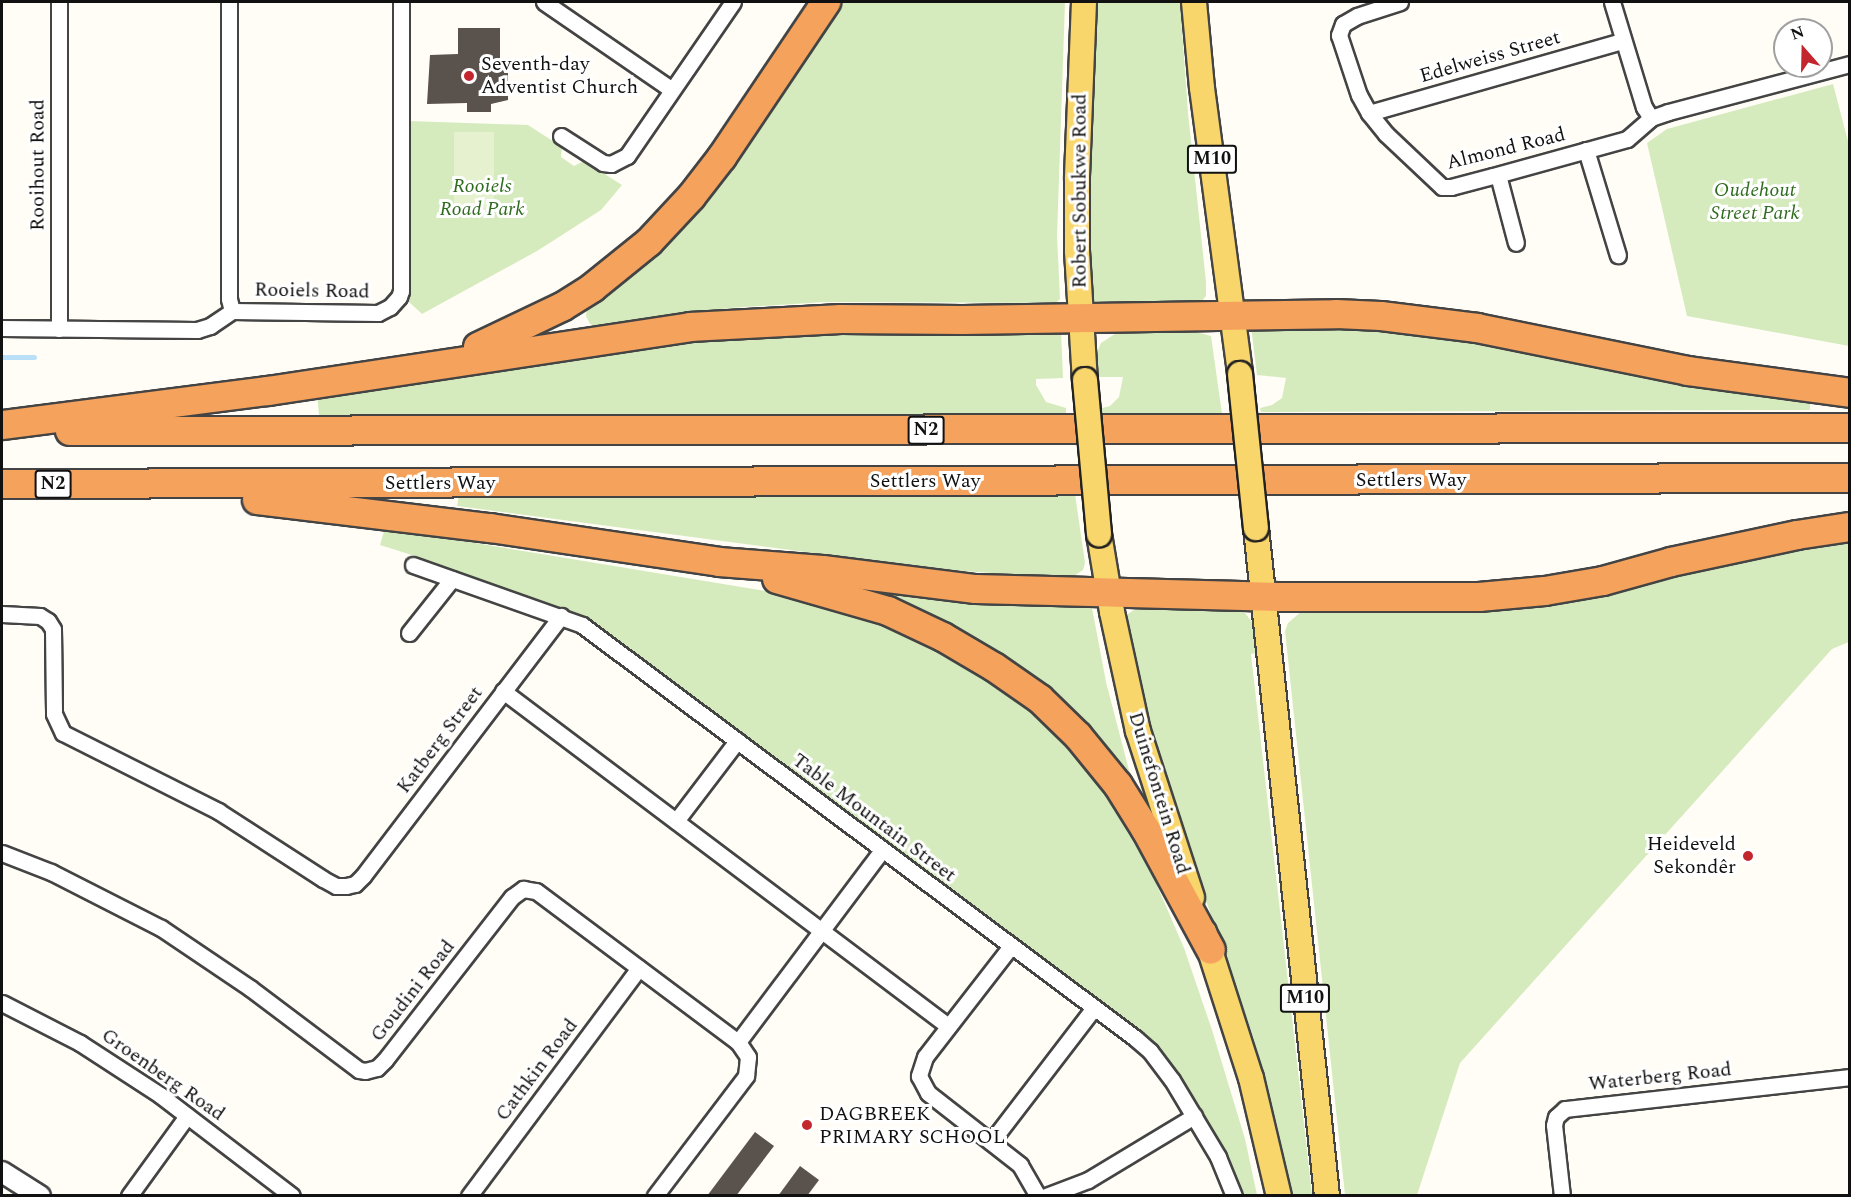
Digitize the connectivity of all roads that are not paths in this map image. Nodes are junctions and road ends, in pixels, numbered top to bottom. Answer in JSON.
{"nodes":[{"id":1,"x":59,"y":2,"type":"edge"},
{"id":2,"x":229,"y":2,"type":"edge"},
{"id":3,"x":401,"y":2,"type":"edge"},
{"id":4,"x":544,"y":2,"type":"edge"},
{"id":5,"x":733,"y":2,"type":"edge"},
{"id":6,"x":826,"y":2,"type":"edge"},
{"id":7,"x":1084,"y":2,"type":"edge"},
{"id":8,"x":1194,"y":2,"type":"edge"},
{"id":9,"x":1400,"y":2,"type":"edge"},
{"id":10,"x":1612,"y":2,"type":"edge"},
{"id":11,"x":1375,"y":5,"type":"edge"},
{"id":12,"x":1622,"y":41,"type":"junction"},
{"id":13,"x":1850,"y":64,"type":"edge"},
{"id":14,"x":672,"y":90,"type":"junction"},
{"id":15,"x":1369,"y":113,"type":"junction"},
{"id":16,"x":1651,"y":118,"type":"junction"},
{"id":17,"x":561,"y":136,"type":"dead end"},
{"id":18,"x":1586,"y":150,"type":"junction"},
{"id":19,"x":1498,"y":175,"type":"junction"},
{"id":20,"x":1516,"y":243,"type":"dead end"},
{"id":21,"x":1618,"y":255,"type":"dead end"},
{"id":22,"x":232,"y":310,"type":"junction"},
{"id":23,"x":1232,"y":316,"type":"junction"},
{"id":24,"x":1080,"y":317,"type":"junction"},
{"id":25,"x":2,"y":328,"type":"edge"},
{"id":26,"x":59,"y":329,"type":"junction"},
{"id":27,"x":413,"y":368,"type":"junction"},
{"id":28,"x":1085,"y":380,"type":"joint"},
{"id":29,"x":1850,"y":393,"type":"edge"},
{"id":30,"x":2,"y":425,"type":"edge"},
{"id":31,"x":1850,"y":428,"type":"edge"},
{"id":32,"x":2,"y":431,"type":"edge"},
{"id":33,"x":1850,"y":478,"type":"edge"},
{"id":34,"x":2,"y":484,"type":"edge"},
{"id":35,"x":105,"y":484,"type":"junction"},
{"id":36,"x":1850,"y":527,"type":"edge"},
{"id":37,"x":719,"y":562,"type":"junction"},
{"id":38,"x":413,"y":565,"type":"dead end"},
{"id":39,"x":452,"y":579,"type":"junction"},
{"id":40,"x":1108,"y":592,"type":"junction"},
{"id":41,"x":1262,"y":596,"type":"junction"},
{"id":42,"x":2,"y":614,"type":"edge"},
{"id":43,"x":561,"y":616,"type":"junction"},
{"id":44,"x":410,"y":633,"type":"dead end"},
{"id":45,"x":503,"y":691,"type":"junction"},
{"id":46,"x":737,"y":741,"type":"junction"},
{"id":47,"x":676,"y":821,"type":"junction"},
{"id":48,"x":882,"y":850,"type":"junction"},
{"id":49,"x":2,"y":853,"type":"edge"},
{"id":50,"x":823,"y":929,"type":"junction"},
{"id":51,"x":1011,"y":946,"type":"junction"},
{"id":52,"x":1210,"y":950,"type":"junction"},
{"id":53,"x":639,"y":968,"type":"junction"},
{"id":54,"x":2,"y":1003,"type":"edge"},
{"id":55,"x":1094,"y":1008,"type":"junction"},
{"id":56,"x":948,"y":1026,"type":"junction"},
{"id":57,"x":738,"y":1042,"type":"junction"},
{"id":58,"x":1850,"y":1077,"type":"edge"},
{"id":59,"x":187,"y":1116,"type":"junction"},
{"id":60,"x":1194,"y":1116,"type":"junction"},
{"id":61,"x":991,"y":1142,"type":"junction"},
{"id":62,"x":2,"y":1172,"type":"edge"},
{"id":63,"x":40,"y":1196,"type":"edge"},
{"id":64,"x":129,"y":1196,"type":"edge"},
{"id":65,"x":292,"y":1196,"type":"edge"},
{"id":66,"x":469,"y":1196,"type":"edge"},
{"id":67,"x":655,"y":1196,"type":"edge"},
{"id":68,"x":1038,"y":1196,"type":"edge"},
{"id":69,"x":1046,"y":1196,"type":"edge"},
{"id":70,"x":1234,"y":1196,"type":"edge"},
{"id":71,"x":1279,"y":1196,"type":"edge"},
{"id":72,"x":1327,"y":1196,"type":"edge"},
{"id":73,"x":1562,"y":1196,"type":"edge"}],
"edges":[{"from":1,"to":26,"type":"street","name":"Rooihout Road"},
{"from":2,"to":22,"type":"street","name":"Rooiels Road"},
{"from":3,"to":22,"type":"street","name":"Rooiels Road"},
{"from":4,"to":14,"type":"street"},
{"from":5,"to":14,"type":"street"},
{"from":6,"to":27,"type":"highway"},
{"from":7,"to":24,"type":"main road","name":"Robert Sobukwe Road"},
{"from":8,"to":23,"type":"main road","number":"M10"},
{"from":9,"to":11,"type":"street"},
{"from":10,"to":12,"type":"street"},
{"from":11,"to":15,"type":"street","name":"Almond Road"},
{"from":12,"to":15,"type":"street","name":"Edelweiss Street"},
{"from":12,"to":16,"type":"street"},
{"from":13,"to":16,"type":"street"},
{"from":14,"to":17,"type":"street"},
{"from":15,"to":19,"type":"street","name":"Almond Road"},
{"from":16,"to":18,"type":"street","name":"Almond Road"},
{"from":18,"to":19,"type":"street","name":"Almond Road"},
{"from":18,"to":21,"type":"street"},
{"from":19,"to":20,"type":"street"},
{"from":22,"to":26,"type":"street"},
{"from":23,"to":24,"type":"highway"},
{"from":23,"to":29,"type":"highway"},
{"from":23,"to":41,"type":"main road","number":"M10","bridge":true},
{"from":24,"to":27,"type":"highway"},
{"from":24,"to":28,"type":"main road","name":"Robert Sobukwe Road"},
{"from":25,"to":26,"type":"street"},
{"from":27,"to":30,"type":"highway"},
{"from":28,"to":40,"type":"main road","name":"Duinefontein Road","bridge":true},
{"from":31,"to":32,"type":"highway","number":"N2"},
{"from":33,"to":35,"type":"highway","name":"Settlers Way","number":"N2"},
{"from":34,"to":35,"type":"highway","name":"Settlers Way","number":"N2"},
{"from":35,"to":37,"type":"highway"},
{"from":36,"to":41,"type":"highway"},
{"from":37,"to":40,"type":"highway"},
{"from":37,"to":52,"type":"highway"},
{"from":38,"to":39,"type":"street","name":"Table Mountain Street"},
{"from":39,"to":43,"type":"street","name":"Table Mountain Street"},
{"from":39,"to":44,"type":"street"},
{"from":40,"to":41,"type":"highway"},
{"from":40,"to":52,"type":"main road","name":"Duinefontein Road"},
{"from":41,"to":72,"type":"main road","number":"M10"},
{"from":42,"to":45,"type":"street","name":"Katberg Street"},
{"from":43,"to":45,"type":"street"},
{"from":43,"to":46,"type":"street","name":"Table Mountain Street"},
{"from":45,"to":47,"type":"street","name":"Katberg Street"},
{"from":46,"to":47,"type":"street"},
{"from":46,"to":48,"type":"street","name":"Table Mountain Street"},
{"from":47,"to":50,"type":"street","name":"Katberg Street"},
{"from":48,"to":50,"type":"street"},
{"from":48,"to":51,"type":"street","name":"Table Mountain Street"},
{"from":49,"to":53,"type":"street","name":"Goudini Road"},
{"from":50,"to":56,"type":"street","name":"Katberg Street"},
{"from":50,"to":57,"type":"street"},
{"from":51,"to":55,"type":"street","name":"Table Mountain Street"},
{"from":51,"to":56,"type":"street"},
{"from":52,"to":71,"type":"main road","name":"Duinefontein Road"},
{"from":53,"to":57,"type":"street","name":"Goudini Road"},
{"from":53,"to":66,"type":"street","name":"Cathkin Road"},
{"from":54,"to":59,"type":"street","name":"Groenberg Road"},
{"from":55,"to":60,"type":"street","name":"Table Mountain Street"},
{"from":55,"to":61,"type":"street"},
{"from":56,"to":61,"type":"street"},
{"from":57,"to":67,"type":"street"},
{"from":58,"to":73,"type":"street","name":"Waterberg Road"},
{"from":59,"to":64,"type":"street"},
{"from":59,"to":65,"type":"street","name":"Groenberg Road"},
{"from":60,"to":69,"type":"street"},
{"from":60,"to":70,"type":"street","name":"Table Mountain Street"},
{"from":61,"to":68,"type":"street"},
{"from":62,"to":63,"type":"street"}]}
